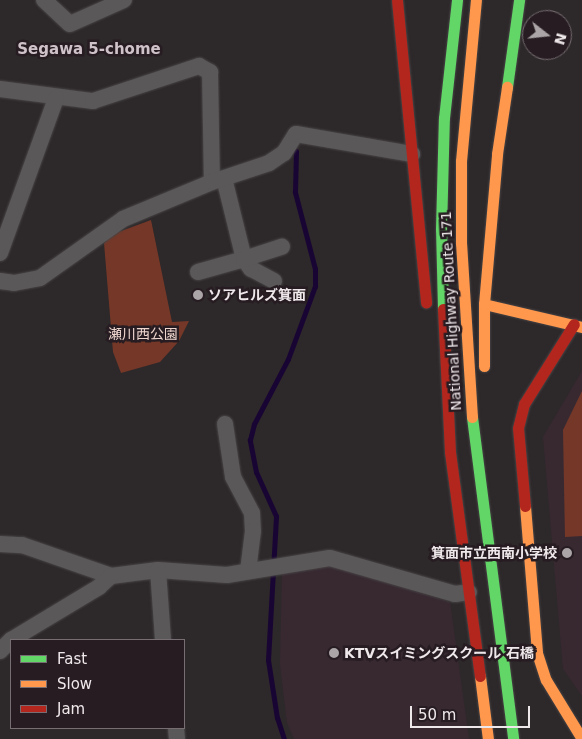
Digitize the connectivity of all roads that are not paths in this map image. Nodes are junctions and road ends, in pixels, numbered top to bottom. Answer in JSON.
{"nodes":[{"id":1,"x":44,"y":0,"type":"edge"},
{"id":2,"x":124,"y":0,"type":"edge"},
{"id":3,"x":397,"y":0,"type":"edge"},
{"id":4,"x":456,"y":0,"type":"edge"},
{"id":5,"x":476,"y":0,"type":"edge"},
{"id":6,"x":519,"y":0,"type":"edge"},
{"id":7,"x":0,"y":88,"type":"edge"},
{"id":8,"x":56,"y":98,"type":"junction"},
{"id":9,"x":412,"y":154,"type":"junction"},
{"id":10,"x":218,"y":180,"type":"junction"},
{"id":11,"x":282,"y":247,"type":"dead end"},
{"id":12,"x":0,"y":254,"type":"edge"},
{"id":13,"x":244,"y":259,"type":"junction"},
{"id":14,"x":198,"y":272,"type":"dead end"},
{"id":15,"x":0,"y":281,"type":"edge"},
{"id":16,"x":274,"y":281,"type":"dead end"},
{"id":17,"x":484,"y":304,"type":"junction"},
{"id":18,"x":427,"y":314,"type":"dead end"},
{"id":19,"x":578,"y":325,"type":"edge"},
{"id":20,"x":432,"y":351,"type":"dead end"},
{"id":21,"x":484,"y":380,"type":"dead end"},
{"id":22,"x":484,"y":408,"type":"dead end"},
{"id":23,"x":224,"y":424,"type":"dead end"},
{"id":24,"x":448,"y":432,"type":"junction"},
{"id":25,"x":481,"y":477,"type":"junction"},
{"id":26,"x":0,"y":544,"type":"edge"},
{"id":27,"x":158,"y":570,"type":"junction"},
{"id":28,"x":248,"y":571,"type":"junction"},
{"id":29,"x":110,"y":576,"type":"junction"},
{"id":30,"x":469,"y":592,"type":"junction"},
{"id":31,"x":13,"y":639,"type":"edge"},
{"id":32,"x":163,"y":639,"type":"edge"},
{"id":33,"x":10,"y":641,"type":"edge"},
{"id":34,"x":0,"y":651,"type":"edge"},
{"id":35,"x":488,"y":739,"type":"edge"},
{"id":36,"x":513,"y":739,"type":"edge"},
{"id":37,"x":582,"y":739,"type":"edge"}],
"edges":[{"from":1,"to":2,"type":"street"},
{"from":3,"to":9,"type":"main road"},
{"from":4,"to":24,"type":"main road","name":"National Highway Route 171"},
{"from":5,"to":25,"type":"main road","name":"National Highway Route 171"},
{"from":6,"to":17,"type":"main road"},
{"from":7,"to":8,"type":"street"},
{"from":8,"to":10,"type":"street"},
{"from":8,"to":12,"type":"street"},
{"from":9,"to":10,"type":"street"},
{"from":9,"to":18,"type":"main road"},
{"from":10,"to":13,"type":"street"},
{"from":10,"to":15,"type":"street"},
{"from":11,"to":13,"type":"street"},
{"from":13,"to":14,"type":"street"},
{"from":13,"to":16,"type":"street"},
{"from":17,"to":19,"type":"main road"},
{"from":17,"to":21,"type":"main road"},
{"from":19,"to":37,"type":"main road"},
{"from":20,"to":24,"type":"main road"},
{"from":22,"to":25,"type":"main road"},
{"from":23,"to":28,"type":"street"},
{"from":24,"to":30,"type":"main road","name":"National Highway Route 171"},
{"from":25,"to":36,"type":"main road","name":"National Highway Route 171"},
{"from":26,"to":29,"type":"street"},
{"from":27,"to":28,"type":"street"},
{"from":27,"to":29,"type":"street"},
{"from":27,"to":32,"type":"street"},
{"from":28,"to":30,"type":"street"},
{"from":29,"to":31,"type":"street"},
{"from":30,"to":35,"type":"main road","name":"National Highway Route 171"},
{"from":33,"to":34,"type":"street"}]}
